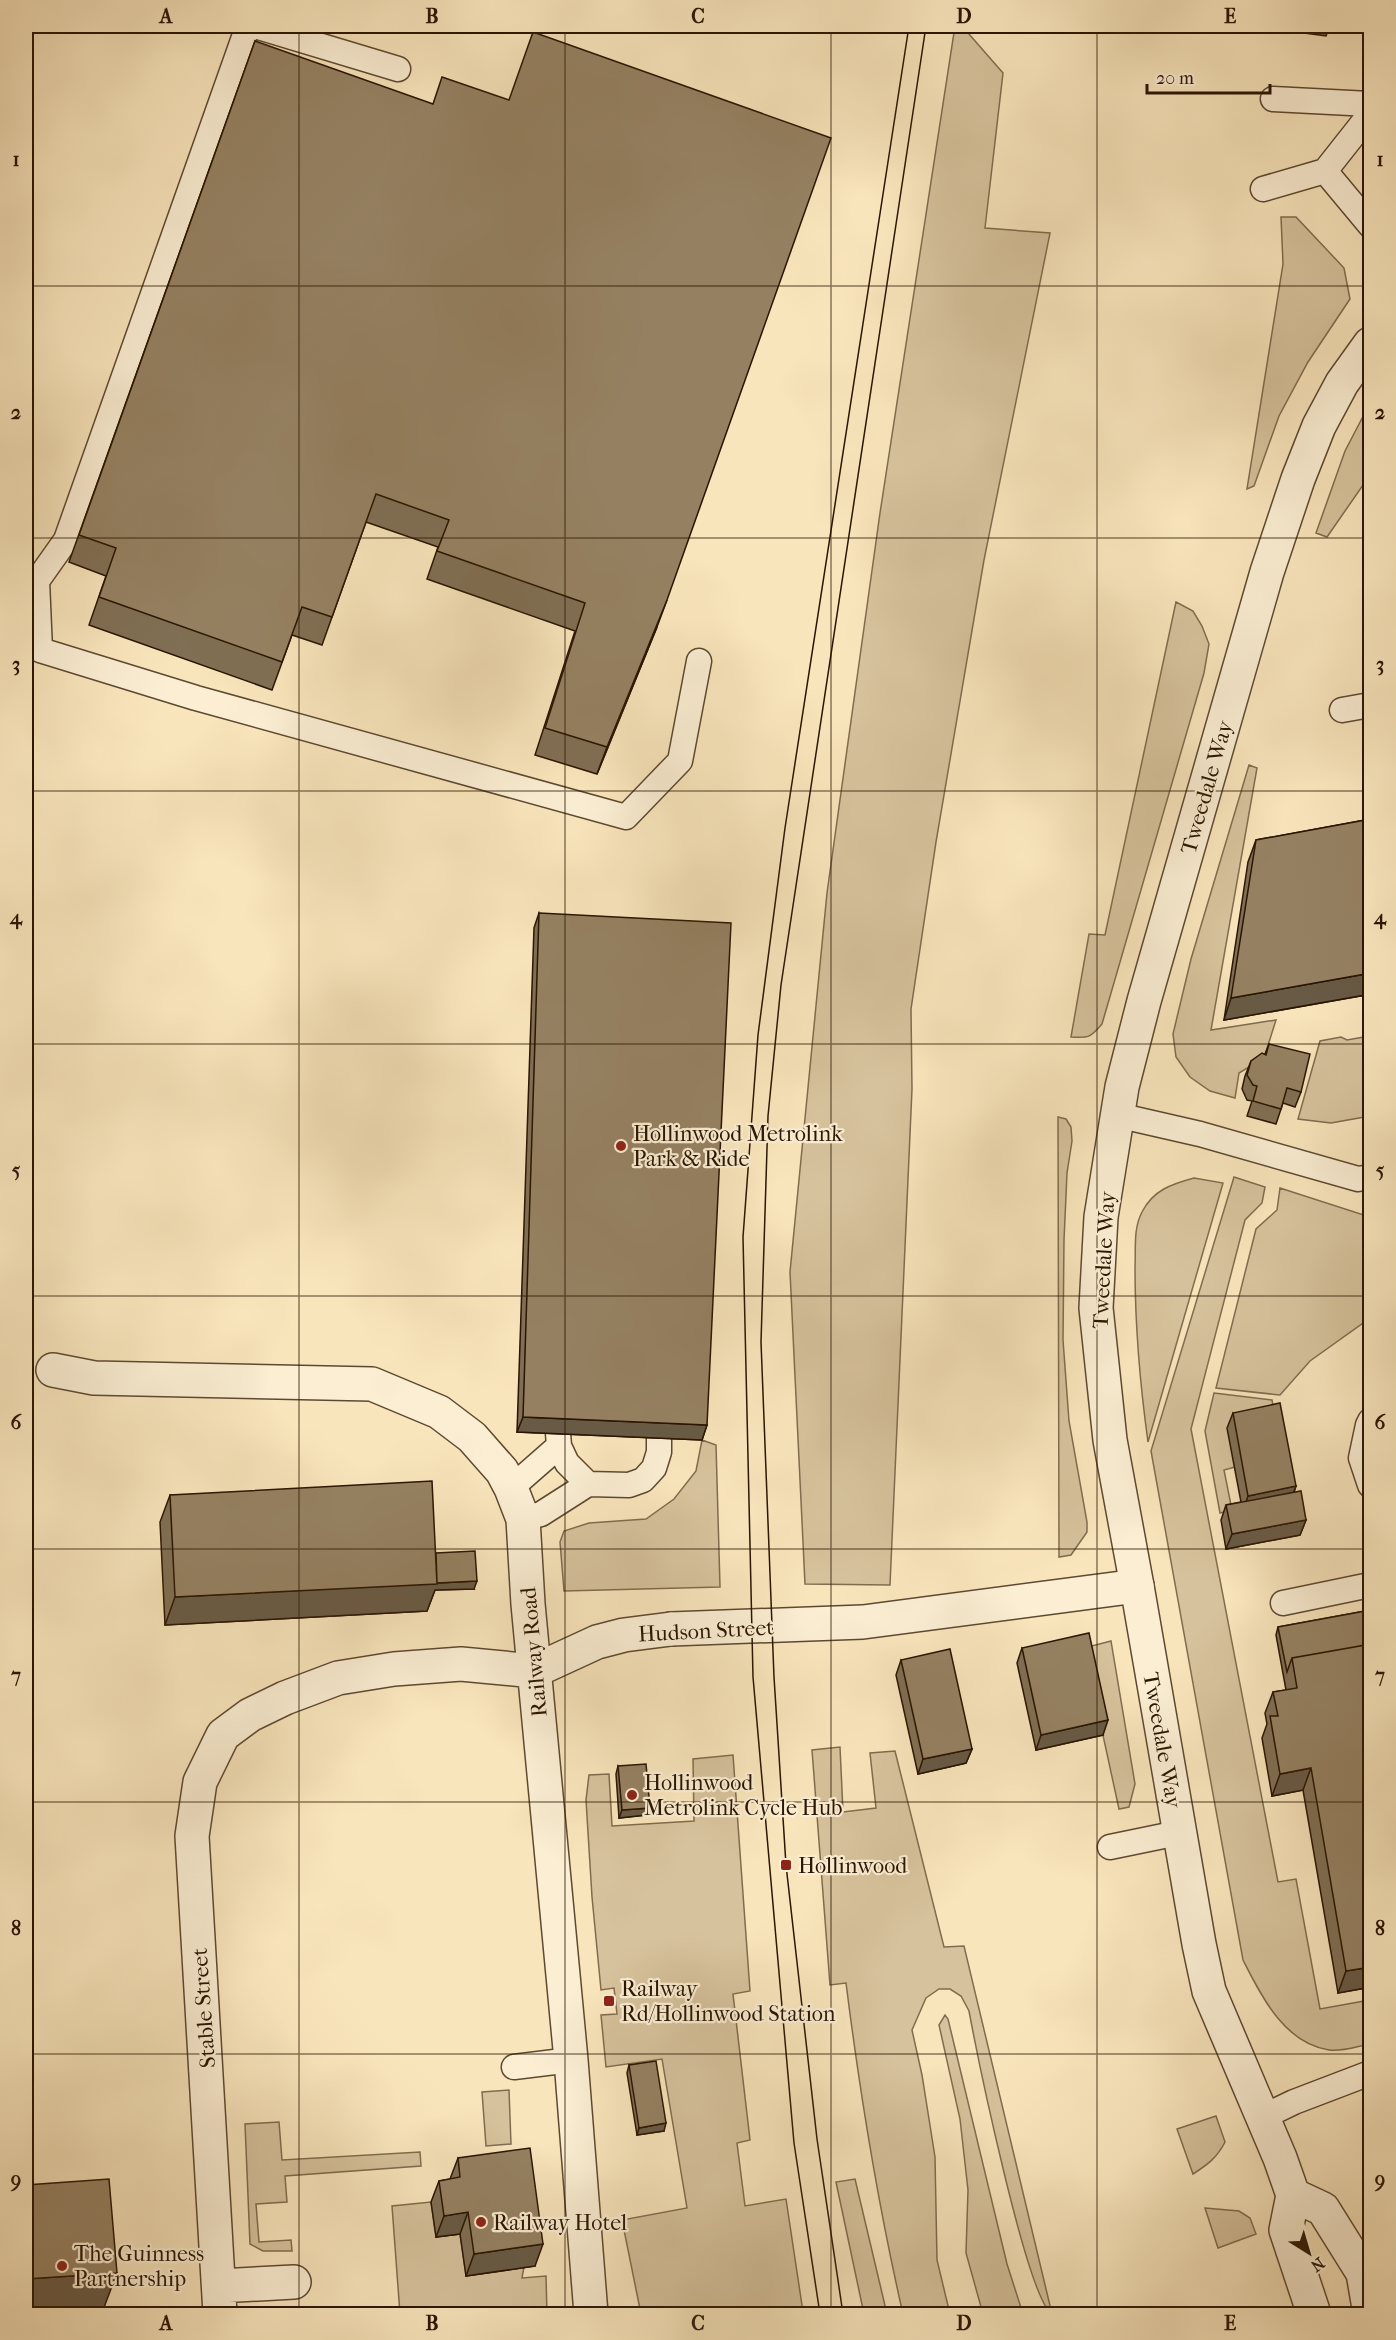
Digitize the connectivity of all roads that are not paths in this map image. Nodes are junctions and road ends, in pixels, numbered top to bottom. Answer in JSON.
{"nodes":[{"id":1,"x":248,"y":26,"type":"edge"},
{"id":2,"x":255,"y":26,"type":"edge"},
{"id":3,"x":398,"y":69,"type":"dead end"},
{"id":4,"x":1273,"y":99,"type":"dead end"},
{"id":5,"x":1371,"y":104,"type":"edge"},
{"id":6,"x":1371,"y":114,"type":"edge"},
{"id":7,"x":1325,"y":171,"type":"junction"},
{"id":8,"x":1263,"y":189,"type":"dead end"},
{"id":9,"x":1371,"y":225,"type":"edge"},
{"id":10,"x":1371,"y":344,"type":"edge"},
{"id":11,"x":32,"y":579,"type":"edge"},
{"id":12,"x":699,"y":661,"type":"dead end"},
{"id":13,"x":1371,"y":705,"type":"edge"},
{"id":14,"x":1342,"y":710,"type":"dead end"},
{"id":15,"x":1118,"y":1115,"type":"junction"},
{"id":16,"x":1371,"y":1176,"type":"edge"},
{"id":17,"x":53,"y":1370,"type":"dead end"},
{"id":18,"x":1371,"y":1421,"type":"edge"},
{"id":19,"x":659,"y":1438,"type":"edge"},
{"id":20,"x":588,"y":1484,"type":"junction"},
{"id":21,"x":1371,"y":1485,"type":"edge"},
{"id":22,"x":511,"y":1488,"type":"junction"},
{"id":23,"x":523,"y":1519,"type":"junction"},
{"id":24,"x":1371,"y":1585,"type":"edge"},
{"id":25,"x":1137,"y":1586,"type":"junction"},
{"id":26,"x":1283,"y":1603,"type":"dead end"},
{"id":27,"x":534,"y":1671,"type":"junction"},
{"id":28,"x":1179,"y":1833,"type":"junction"},
{"id":29,"x":1110,"y":1847,"type":"dead end"},
{"id":30,"x":571,"y":2060,"type":"junction"},
{"id":31,"x":514,"y":2067,"type":"dead end"},
{"id":32,"x":1371,"y":2073,"type":"edge"},
{"id":33,"x":1263,"y":2117,"type":"junction"},
{"id":34,"x":1293,"y":2194,"type":"junction"},
{"id":35,"x":1367,"y":2275,"type":"edge"},
{"id":36,"x":294,"y":2282,"type":"dead end"},
{"id":37,"x":217,"y":2306,"type":"edge"},
{"id":38,"x":1305,"y":2307,"type":"edge"},
{"id":39,"x":591,"y":2314,"type":"edge"},
{"id":40,"x":1370,"y":2314,"type":"edge"}],
"edges":[{"from":1,"to":11,"type":"lane"},
{"from":2,"to":3,"type":"lane"},
{"from":4,"to":5,"type":"lane"},
{"from":6,"to":7,"type":"lane"},
{"from":7,"to":8,"type":"lane"},
{"from":7,"to":9,"type":"lane"},
{"from":10,"to":15,"type":"street","name":"Tweedale Way"},
{"from":11,"to":12,"type":"lane"},
{"from":13,"to":14,"type":"lane"},
{"from":15,"to":16,"type":"lane"},
{"from":15,"to":25,"type":"street","name":"Tweedale Way"},
{"from":17,"to":22,"type":"street","name":"Railway Road"},
{"from":18,"to":21,"type":"lane"},
{"from":19,"to":20,"type":"lane"},
{"from":20,"to":22,"type":"lane"},
{"from":20,"to":23,"type":"lane"},
{"from":22,"to":23,"type":"street","name":"Railway Road"},
{"from":23,"to":27,"type":"street","name":"Railway Road"},
{"from":24,"to":26,"type":"lane"},
{"from":25,"to":27,"type":"street","name":"Hudson Street"},
{"from":25,"to":28,"type":"street","name":"Tweedale Way"},
{"from":27,"to":30,"type":"street","name":"Railway Road"},
{"from":27,"to":37,"type":"street","name":"Stable Street"},
{"from":28,"to":29,"type":"lane"},
{"from":28,"to":33,"type":"street","name":"Tweedale Way"},
{"from":30,"to":31,"type":"lane"},
{"from":30,"to":39,"type":"street","name":"Railway Road"},
{"from":32,"to":33,"type":"lane"},
{"from":33,"to":34,"type":"street","name":"Tweedale Way"},
{"from":34,"to":35,"type":"street"},
{"from":34,"to":38,"type":"street"},
{"from":35,"to":40,"type":"street"},
{"from":36,"to":37,"type":"street","name":"Stable Street"}]}
